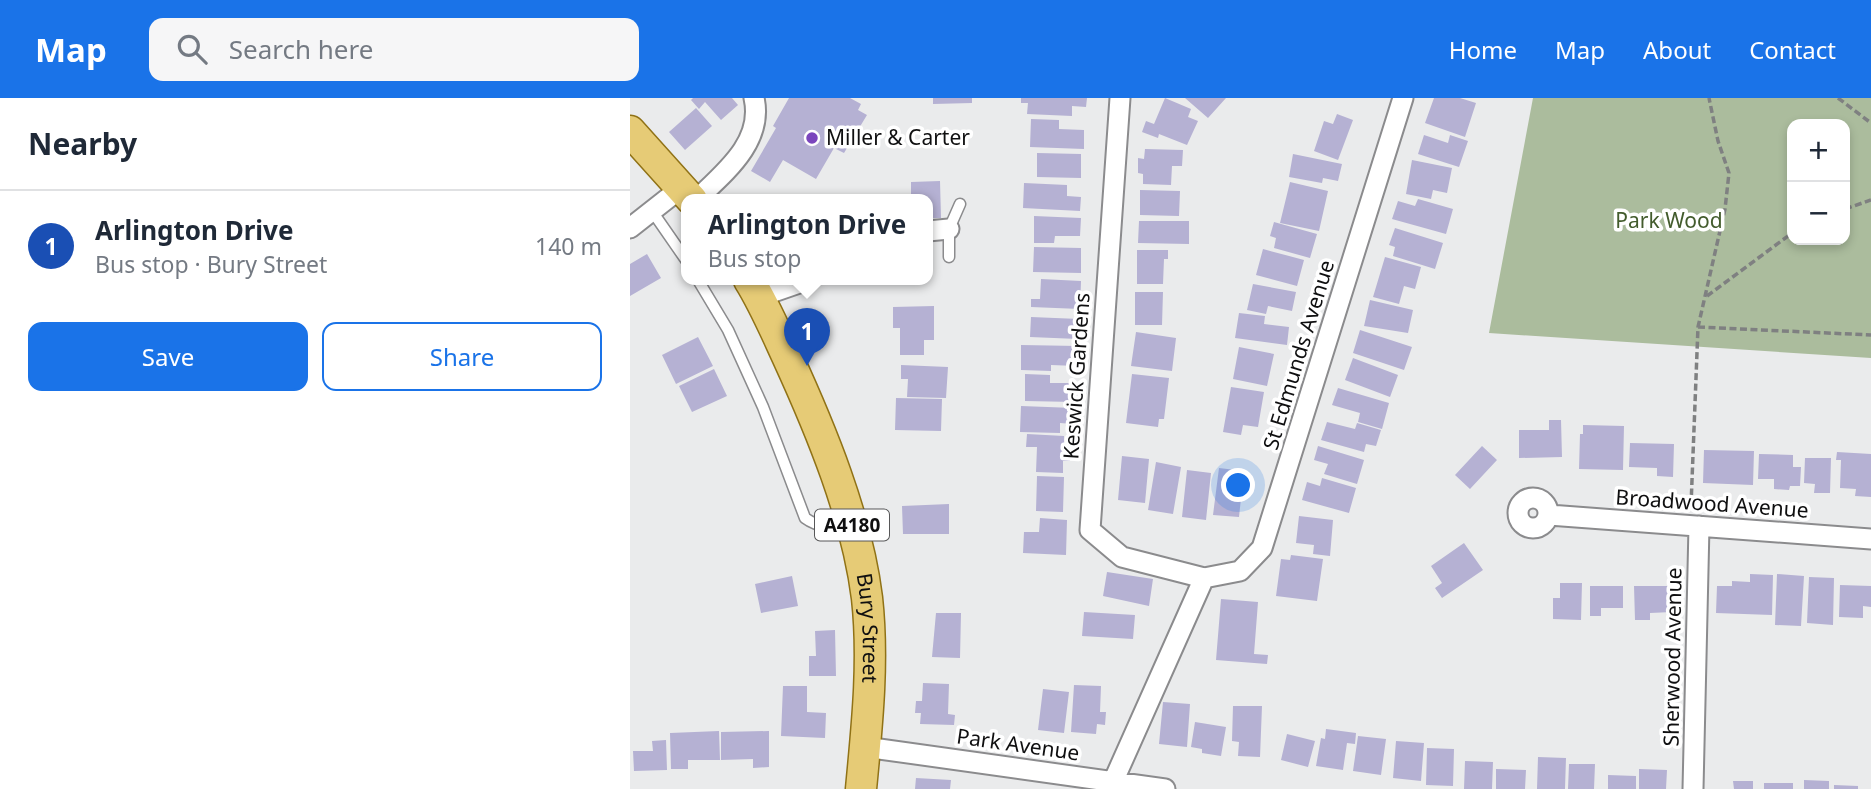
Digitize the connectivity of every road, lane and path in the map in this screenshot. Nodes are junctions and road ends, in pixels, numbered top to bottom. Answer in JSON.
{"nodes":[{"id":1,"x":754,"y":98,"type":"edge"},
{"id":2,"x":1120,"y":98,"type":"edge"},
{"id":3,"x":1403,"y":98,"type":"edge"},
{"id":4,"x":1709,"y":98,"type":"edge"},
{"id":5,"x":1838,"y":98,"type":"edge"},
{"id":6,"x":1871,"y":122,"type":"edge"},
{"id":7,"x":630,"y":131,"type":"edge"},
{"id":8,"x":688,"y":194,"type":"edge"},
{"id":9,"x":693,"y":194,"type":"edge"},
{"id":10,"x":681,"y":200,"type":"edge"},
{"id":11,"x":1871,"y":200,"type":"edge"},
{"id":12,"x":960,"y":204,"type":"dead end"},
{"id":13,"x":1850,"y":207,"type":"edge"},
{"id":14,"x":652,"y":211,"type":"junction"},
{"id":15,"x":630,"y":228,"type":"edge"},
{"id":16,"x":949,"y":229,"type":"junction"},
{"id":17,"x":933,"y":231,"type":"edge"},
{"id":18,"x":1787,"y":237,"type":"edge"},
{"id":19,"x":681,"y":253,"type":"edge"},
{"id":20,"x":949,"y":257,"type":"dead end"},
{"id":21,"x":701,"y":285,"type":"edge"},
{"id":22,"x":778,"y":285,"type":"edge"},
{"id":23,"x":754,"y":289,"type":"edge"},
{"id":24,"x":1705,"y":297,"type":"junction"},
{"id":25,"x":1698,"y":327,"type":"junction"},
{"id":26,"x":1871,"y":335,"type":"edge"},
{"id":27,"x":1549,"y":515,"type":"dead end"},
{"id":28,"x":851,"y":523,"type":"junction"},
{"id":29,"x":1695,"y":526,"type":"junction"},
{"id":30,"x":1871,"y":539,"type":"edge"},
{"id":31,"x":1204,"y":578,"type":"junction"},
{"id":32,"x":865,"y":747,"type":"junction"},
{"id":33,"x":1114,"y":782,"type":"junction"},
{"id":34,"x":861,"y":789,"type":"edge"},
{"id":35,"x":1166,"y":789,"type":"edge"},
{"id":36,"x":1693,"y":789,"type":"edge"}],
"edges":[{"from":1,"to":9,"type":"street"},
{"from":2,"to":31,"type":"street","name":"Keswick Gardens"},
{"from":3,"to":31,"type":"street","name":"St Edmunds Avenue"},
{"from":4,"to":24,"type":"path"},
{"from":5,"to":6,"type":"path"},
{"from":7,"to":8,"type":"main road"},
{"from":10,"to":14,"type":"street"},
{"from":11,"to":13,"type":"path"},
{"from":12,"to":16,"type":"lane"},
{"from":14,"to":15,"type":"street"},
{"from":14,"to":19,"type":"lane"},
{"from":16,"to":17,"type":"street"},
{"from":16,"to":20,"type":"lane"},
{"from":18,"to":24,"type":"path"},
{"from":21,"to":28,"type":"lane"},
{"from":22,"to":23,"type":"street"},
{"from":23,"to":28,"type":"main road","name":"Bury Street","number":"A4180"},
{"from":24,"to":25,"type":"path"},
{"from":25,"to":26,"type":"path"},
{"from":25,"to":29,"type":"path"},
{"from":27,"to":29,"type":"street","name":"Broadwood Avenue"},
{"from":28,"to":32,"type":"main road","name":"Bury Street","number":"A4180"},
{"from":29,"to":30,"type":"street","name":"Broadwood Avenue"},
{"from":29,"to":36,"type":"street","name":"Sherwood Avenue"},
{"from":31,"to":33,"type":"street"},
{"from":32,"to":33,"type":"street","name":"Park Avenue"},
{"from":32,"to":34,"type":"main road","name":"Bury Street","number":"A4180"},
{"from":33,"to":35,"type":"street","name":"Park Avenue"}]}
